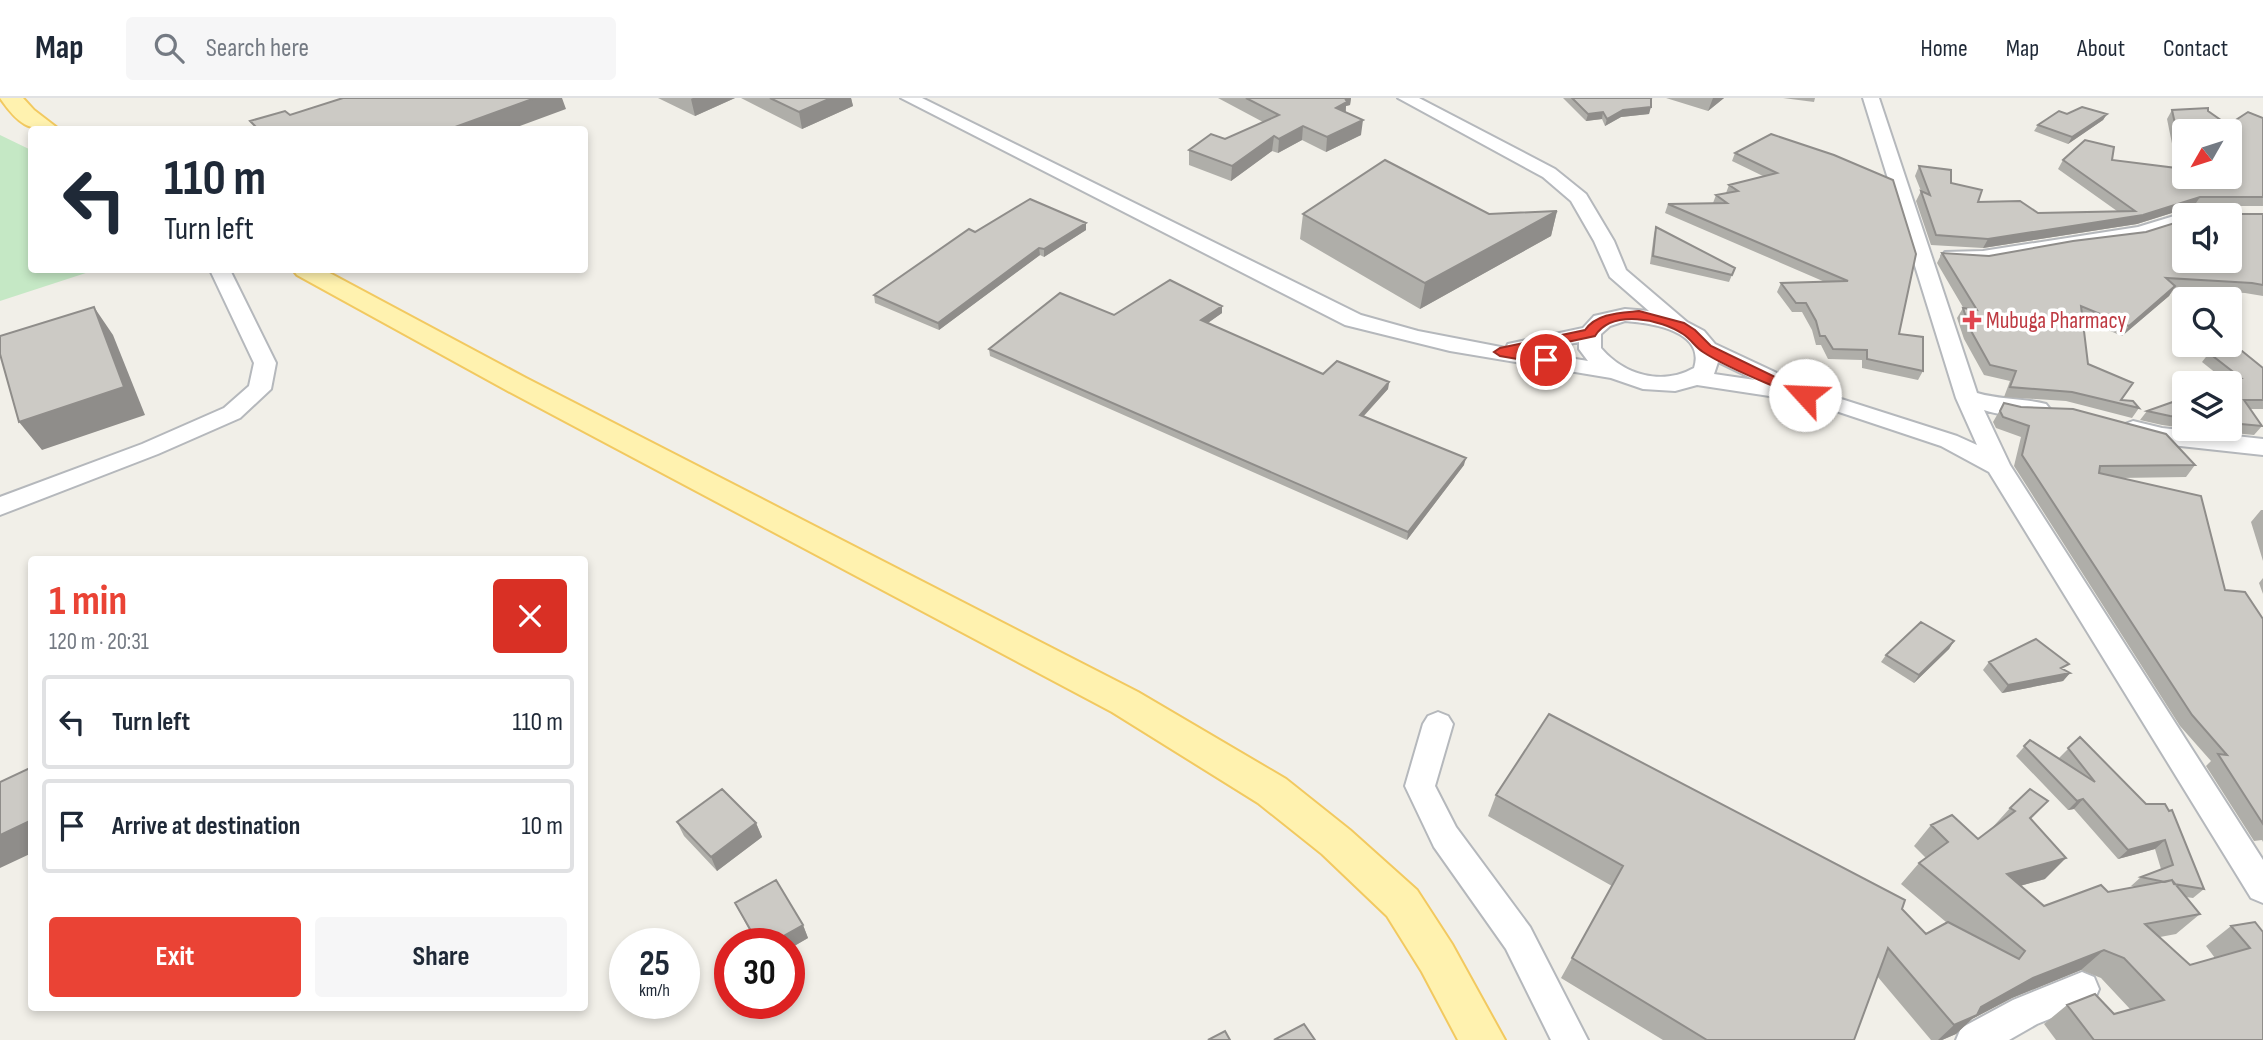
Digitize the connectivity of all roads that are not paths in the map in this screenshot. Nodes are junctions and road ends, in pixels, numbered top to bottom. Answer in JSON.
{"nodes":[{"id":1,"x":10,"y":98,"type":"edge"},
{"id":2,"x":909,"y":98,"type":"edge"},
{"id":3,"x":1406,"y":98,"type":"edge"},
{"id":4,"x":1871,"y":98,"type":"edge"},
{"id":5,"x":43,"y":126,"type":"edge"},
{"id":6,"x":2172,"y":223,"type":"edge"},
{"id":7,"x":1923,"y":253,"type":"junction"},
{"id":8,"x":220,"y":273,"type":"edge"},
{"id":9,"x":312,"y":273,"type":"edge"},
{"id":10,"x":1617,"y":273,"type":"junction"},
{"id":11,"x":1679,"y":326,"type":"junction"},
{"id":12,"x":1596,"y":327,"type":"junction"},
{"id":13,"x":1706,"y":348,"type":"junction"},
{"id":14,"x":1500,"y":352,"type":"junction"},
{"id":15,"x":1616,"y":372,"type":"junction"},
{"id":16,"x":1696,"y":378,"type":"junction"},
{"id":17,"x":1805,"y":395,"type":"junction"},
{"id":18,"x":1967,"y":398,"type":"junction"},
{"id":19,"x":2065,"y":411,"type":"edge"},
{"id":20,"x":2117,"y":425,"type":"edge"},
{"id":21,"x":2263,"y":447,"type":"edge"},
{"id":22,"x":1998,"y":466,"type":"junction"},
{"id":23,"x":0,"y":506,"type":"edge"},
{"id":24,"x":1438,"y":724,"type":"dead end"},
{"id":25,"x":2263,"y":888,"type":"edge"},
{"id":26,"x":2082,"y":989,"type":"dead end"},
{"id":27,"x":1482,"y":1040,"type":"edge"},
{"id":28,"x":1570,"y":1040,"type":"edge"},
{"id":29,"x":1974,"y":1040,"type":"edge"}],
"edges":[{"from":1,"to":5,"type":"main road"},
{"from":2,"to":14,"type":"street"},
{"from":3,"to":10,"type":"street"},
{"from":4,"to":7,"type":"street"},
{"from":6,"to":7,"type":"street"},
{"from":7,"to":18,"type":"street"},
{"from":8,"to":23,"type":"street"},
{"from":9,"to":27,"type":"main road"},
{"from":10,"to":11,"type":"street"},
{"from":10,"to":12,"type":"street"},
{"from":11,"to":12,"type":"street"},
{"from":11,"to":13,"type":"street"},
{"from":12,"to":14,"type":"street"},
{"from":12,"to":15,"type":"street"},
{"from":13,"to":16,"type":"street"},
{"from":13,"to":17,"type":"street"},
{"from":14,"to":15,"type":"street"},
{"from":15,"to":16,"type":"street"},
{"from":16,"to":17,"type":"street"},
{"from":17,"to":22,"type":"street"},
{"from":18,"to":19,"type":"street"},
{"from":18,"to":22,"type":"street"},
{"from":20,"to":21,"type":"street"},
{"from":22,"to":25,"type":"street"},
{"from":24,"to":28,"type":"street"},
{"from":26,"to":29,"type":"street"}]}
